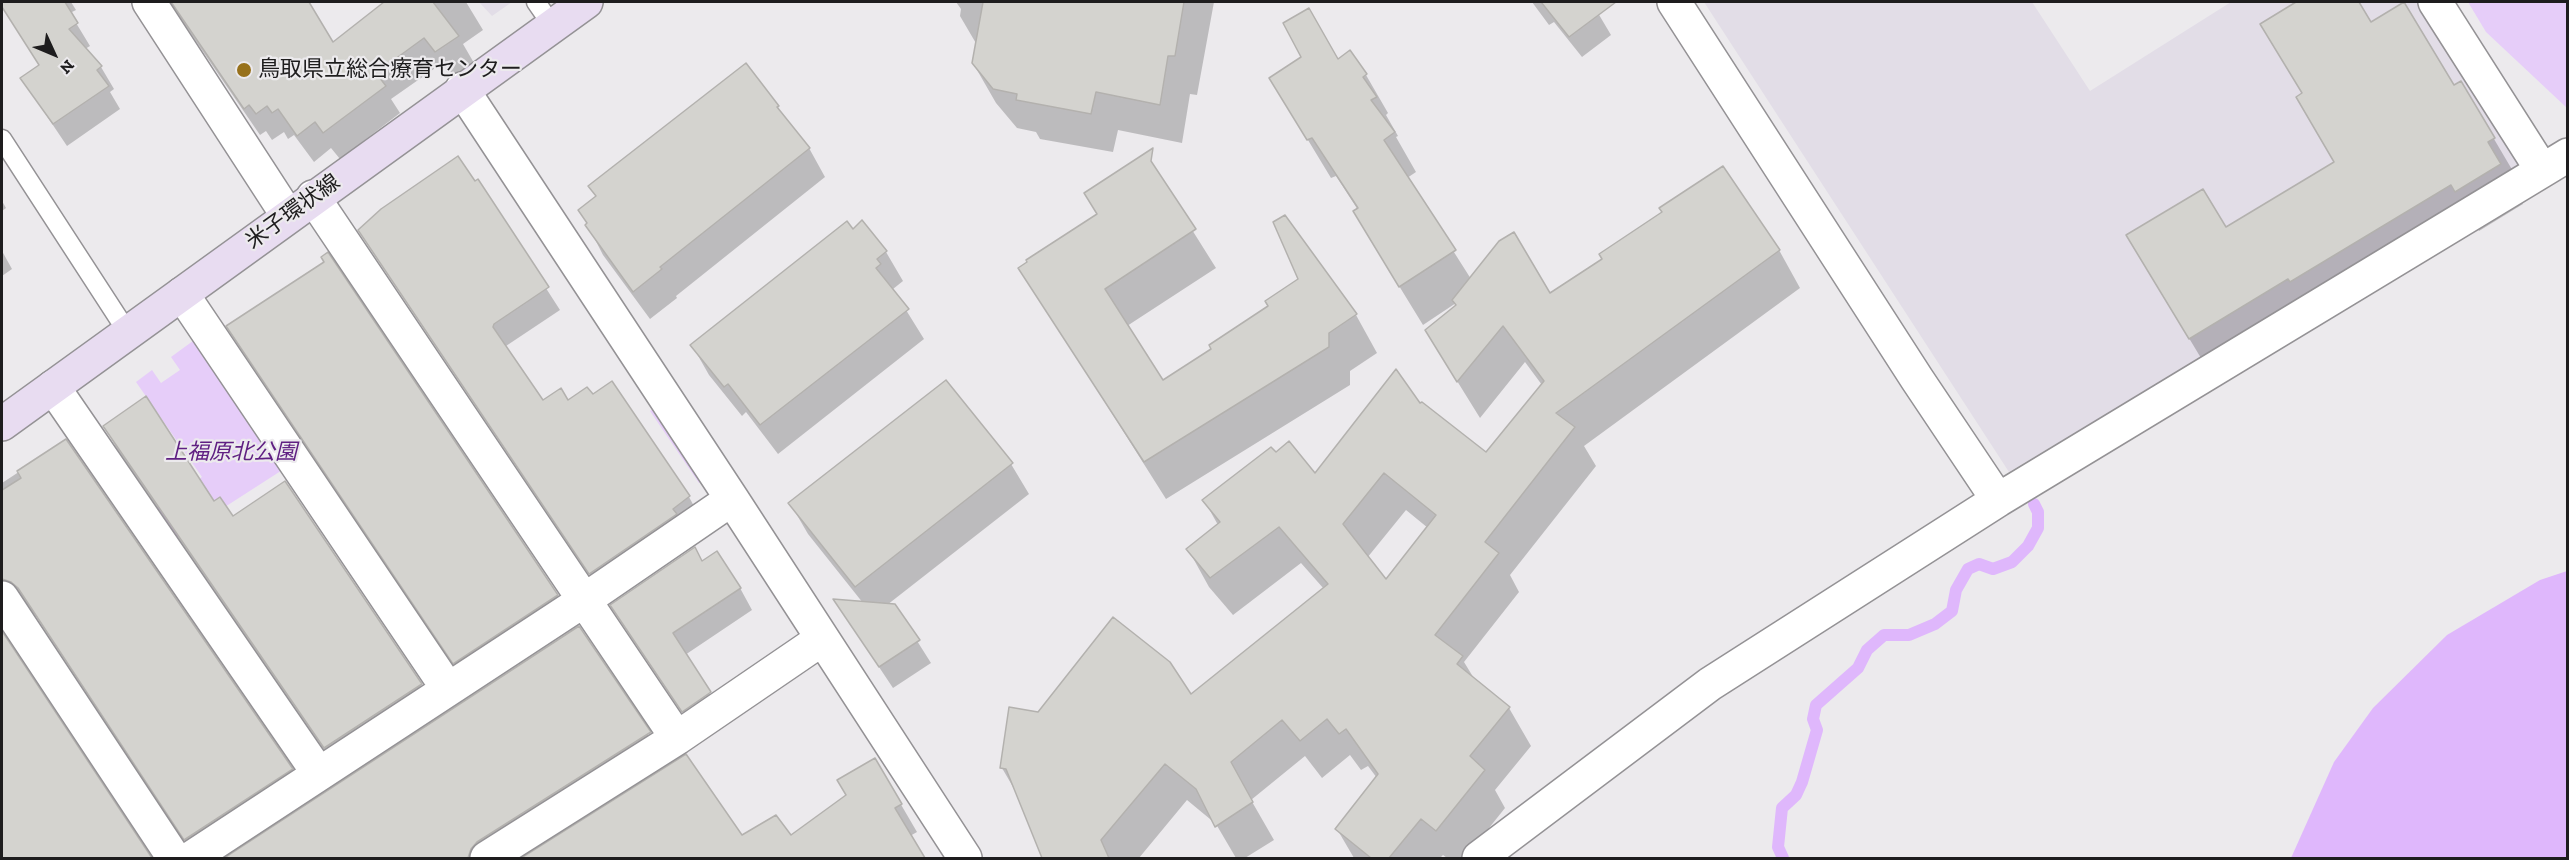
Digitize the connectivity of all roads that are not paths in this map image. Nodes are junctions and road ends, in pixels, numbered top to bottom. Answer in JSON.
{"nodes":[{"id":1,"x":149,"y":2,"type":"edge"},
{"id":2,"x":586,"y":2,"type":"edge"},
{"id":3,"x":1674,"y":2,"type":"edge"},
{"id":4,"x":2435,"y":2,"type":"edge"},
{"id":5,"x":544,"y":13,"type":"edge"},
{"id":6,"x":462,"y":89,"type":"junction"},
{"id":7,"x":2,"y":139,"type":"edge"},
{"id":8,"x":2555,"y":163,"type":"edge"},
{"id":9,"x":300,"y":206,"type":"junction"},
{"id":10,"x":182,"y":294,"type":"junction"},
{"id":11,"x":128,"y":333,"type":"junction"},
{"id":12,"x":53,"y":387,"type":"junction"},
{"id":13,"x":2,"y":424,"type":"edge"},
{"id":14,"x":732,"y":499,"type":"junction"},
{"id":15,"x":1998,"y":500,"type":"junction"},
{"id":16,"x":2,"y":598,"type":"edge"},
{"id":17,"x":583,"y":601,"type":"junction"},
{"id":18,"x":822,"y":639,"type":"junction"},
{"id":19,"x":448,"y":689,"type":"junction"},
{"id":20,"x":676,"y":738,"type":"junction"},
{"id":21,"x":319,"y":774,"type":"junction"},
{"id":22,"x":174,"y":858,"type":"edge"},
{"id":23,"x":191,"y":858,"type":"edge"},
{"id":24,"x":487,"y":858,"type":"edge"},
{"id":25,"x":965,"y":858,"type":"edge"},
{"id":26,"x":1479,"y":858,"type":"edge"}],
"edges":[{"from":1,"to":9,"type":"street"},
{"from":2,"to":5,"type":"main road","name":"米子環状線"},
{"from":3,"to":15,"type":"street"},
{"from":4,"to":8,"type":"street"},
{"from":5,"to":6,"type":"main road","name":"米子環状線"},
{"from":6,"to":9,"type":"main road","name":"米子環状線"},
{"from":6,"to":14,"type":"street"},
{"from":7,"to":11,"type":"lane"},
{"from":8,"to":15,"type":"street"},
{"from":9,"to":10,"type":"main road","name":"米子環状線"},
{"from":9,"to":17,"type":"street"},
{"from":10,"to":11,"type":"main road","name":"米子環状線"},
{"from":10,"to":19,"type":"street"},
{"from":11,"to":12,"type":"main road","name":"米子環状線"},
{"from":12,"to":13,"type":"main road","name":"米子環状線"},
{"from":12,"to":21,"type":"street"},
{"from":14,"to":17,"type":"street"},
{"from":14,"to":18,"type":"street"},
{"from":15,"to":26,"type":"street"},
{"from":16,"to":22,"type":"street"},
{"from":17,"to":19,"type":"street"},
{"from":17,"to":20,"type":"street"},
{"from":18,"to":20,"type":"street"},
{"from":18,"to":25,"type":"street"},
{"from":19,"to":21,"type":"street"},
{"from":20,"to":24,"type":"street"},
{"from":21,"to":23,"type":"street"}]}
